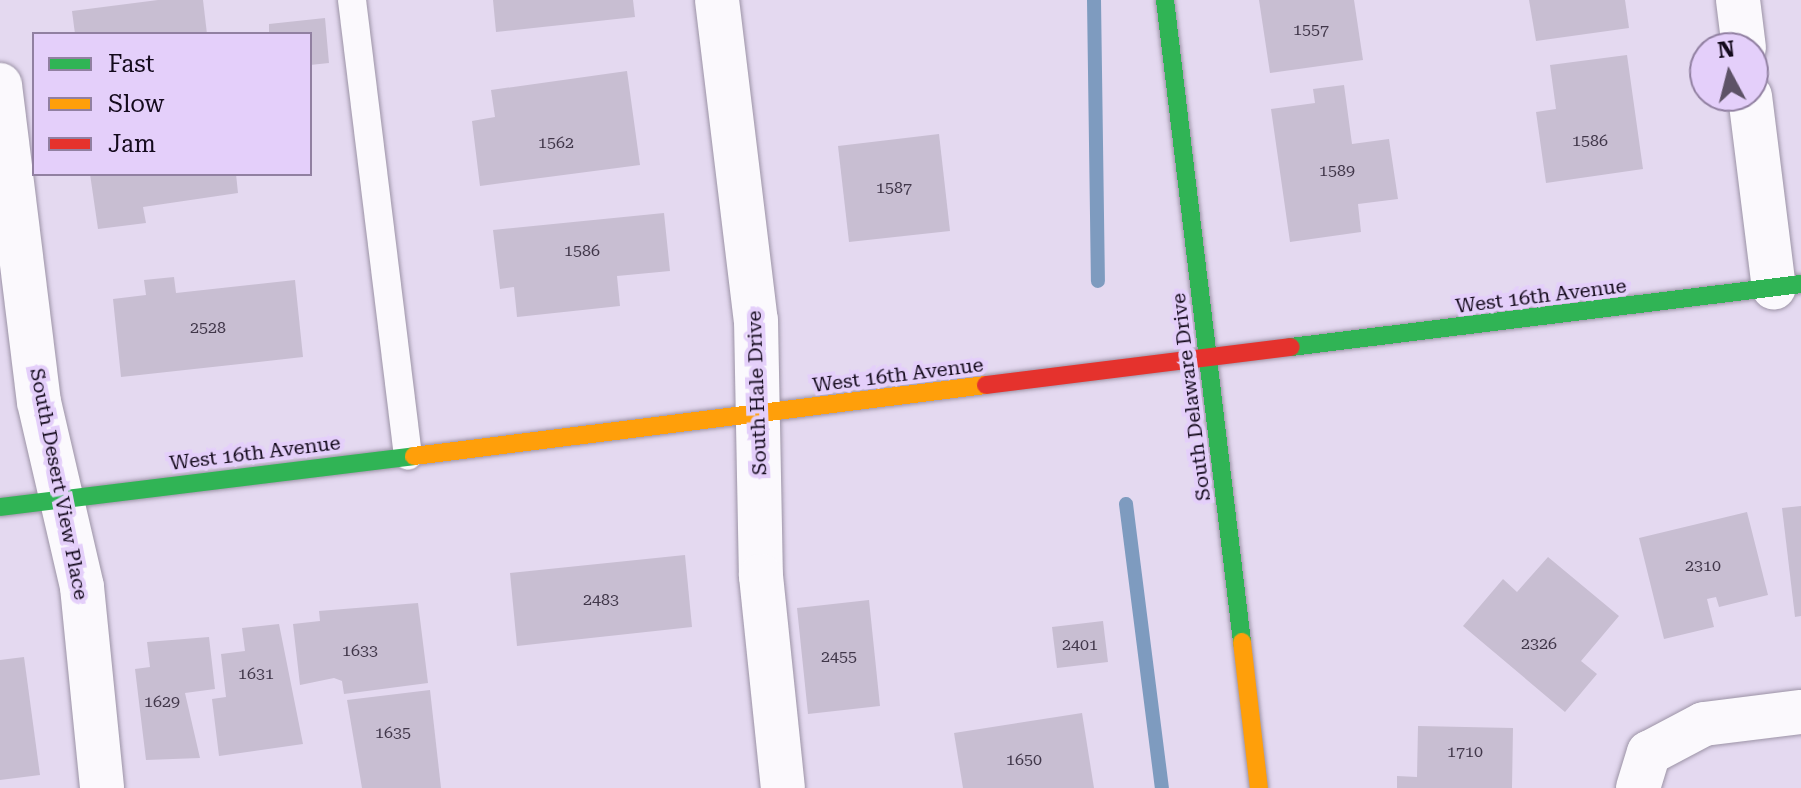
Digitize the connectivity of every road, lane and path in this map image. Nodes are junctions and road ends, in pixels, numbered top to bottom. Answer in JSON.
{"nodes":[{"id":1,"x":352,"y":0,"type":"edge"},
{"id":2,"x":717,"y":0,"type":"edge"},
{"id":3,"x":1165,"y":0,"type":"edge"},
{"id":4,"x":1738,"y":0,"type":"edge"},
{"id":5,"x":1742,"y":32,"type":"edge"},
{"id":6,"x":0,"y":85,"type":"edge"},
{"id":7,"x":1753,"y":112,"type":"edge"},
{"id":8,"x":1787,"y":286,"type":"edge"},
{"id":9,"x":1209,"y":361,"type":"junction"},
{"id":10,"x":758,"y":413,"type":"junction"},
{"id":11,"x":408,"y":456,"type":"junction"},
{"id":12,"x":58,"y":499,"type":"junction"},
{"id":13,"x":0,"y":507,"type":"edge"},
{"id":14,"x":1801,"y":712,"type":"edge"},
{"id":15,"x":1643,"y":770,"type":"edge"},
{"id":16,"x":102,"y":788,"type":"edge"},
{"id":17,"x":783,"y":788,"type":"edge"},
{"id":18,"x":1259,"y":788,"type":"edge"}],
"edges":[{"from":1,"to":11,"type":"lane"},
{"from":2,"to":10,"type":"street","name":"South Hale Drive"},
{"from":3,"to":9,"type":"street","name":"South Delaware Drive"},
{"from":4,"to":5,"type":"street"},
{"from":6,"to":12,"type":"street","name":"South Desert View Place"},
{"from":7,"to":8,"type":"street"},
{"from":8,"to":9,"type":"street","name":"West 16th Avenue"},
{"from":9,"to":10,"type":"street","name":"West 16th Avenue"},
{"from":9,"to":18,"type":"street","name":"South Delaware Drive"},
{"from":10,"to":11,"type":"street","name":"West 16th Avenue"},
{"from":10,"to":17,"type":"street","name":"South Hale Drive"},
{"from":11,"to":12,"type":"street","name":"West 16th Avenue"},
{"from":12,"to":13,"type":"street","name":"West 16th Avenue"},
{"from":12,"to":16,"type":"street","name":"South Desert View Place"},
{"from":14,"to":15,"type":"street"}]}
